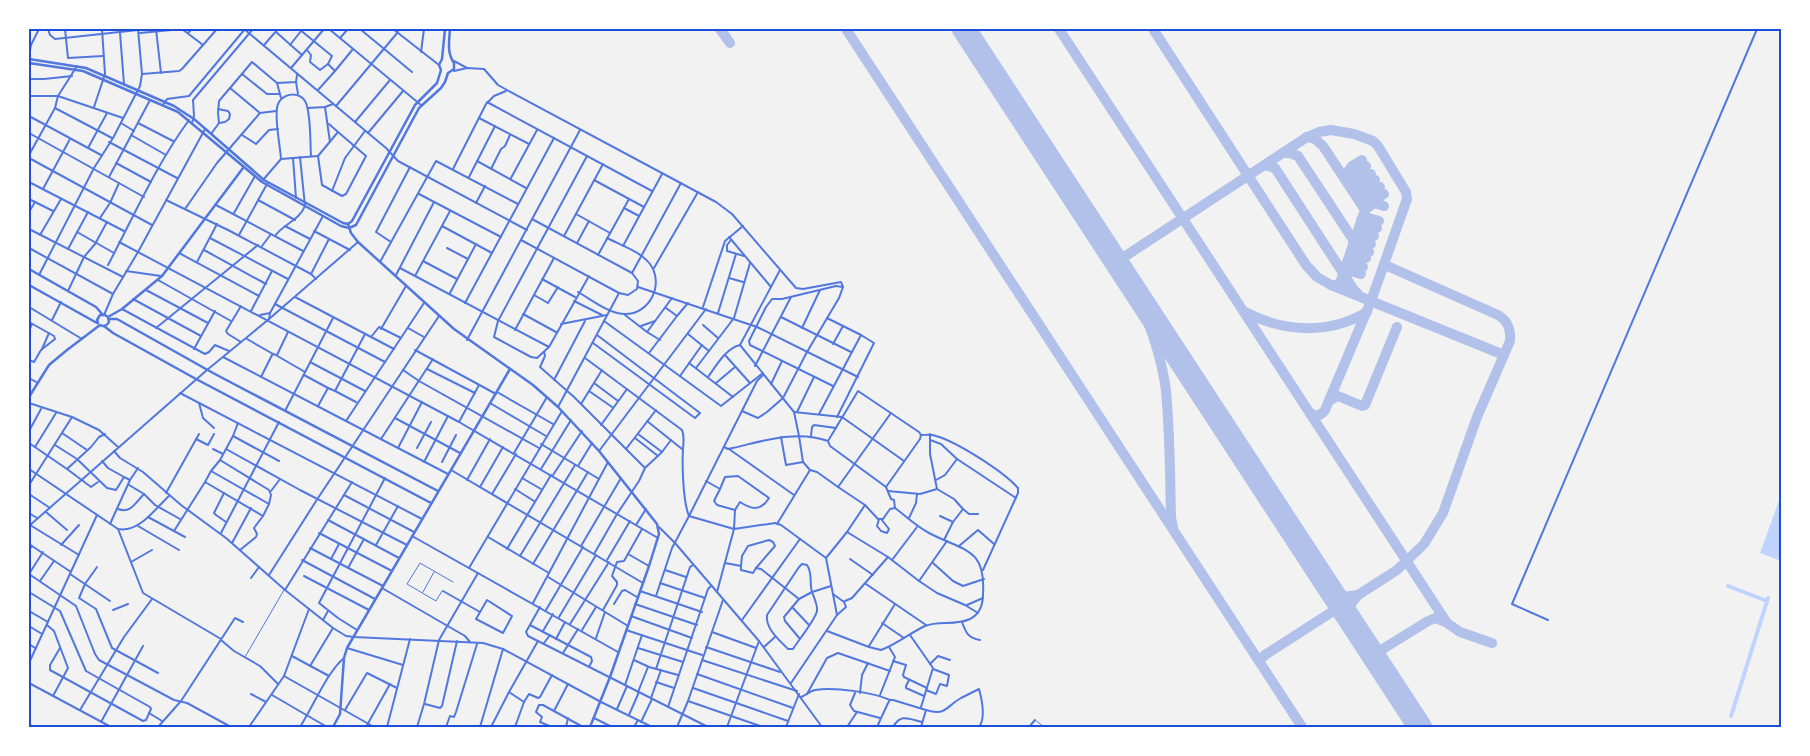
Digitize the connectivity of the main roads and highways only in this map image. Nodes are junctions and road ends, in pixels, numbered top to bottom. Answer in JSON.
{"nodes":[{"id":1,"x":29,"y":725,"type":"edge"},
{"id":2,"x":33,"y":727,"type":"edge"}],
"edges":[{"from":1,"to":2,"type":"main road"}]}
